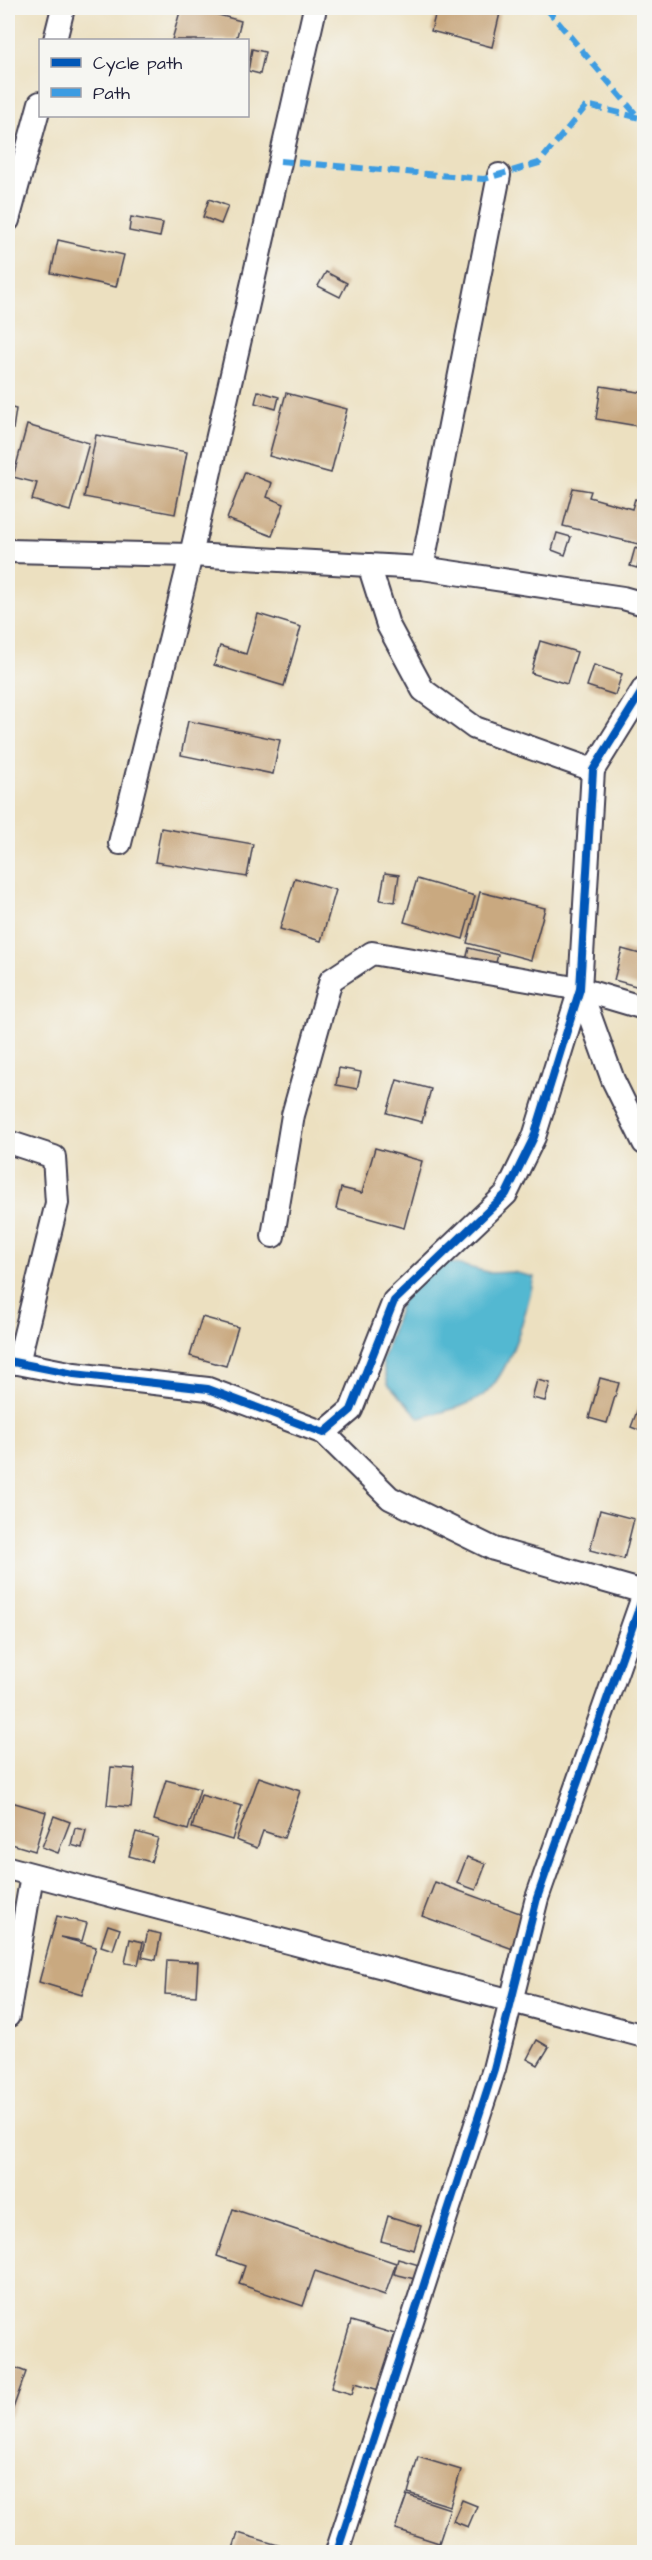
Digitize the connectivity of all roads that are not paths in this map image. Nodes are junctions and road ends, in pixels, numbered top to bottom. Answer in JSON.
{"nodes":[{"id":1,"x":63,"y":8,"type":"edge"},
{"id":2,"x":315,"y":8,"type":"edge"},
{"id":3,"x":55,"y":39,"type":"edge"},
{"id":4,"x":39,"y":106,"type":"edge"},
{"id":5,"x":499,"y":175,"type":"dead end"},
{"id":6,"x":8,"y":220,"type":"edge"},
{"id":7,"x":8,"y":551,"type":"edge"},
{"id":8,"x":191,"y":555,"type":"junction"},
{"id":9,"x":369,"y":565,"type":"junction"},
{"id":10,"x":422,"y":568,"type":"junction"},
{"id":11,"x":645,"y":604,"type":"edge"},
{"id":12,"x":645,"y":688,"type":"edge"},
{"id":13,"x":593,"y":770,"type":"junction"},
{"id":14,"x":120,"y":843,"type":"dead end"},
{"id":15,"x":580,"y":989,"type":"junction"},
{"id":16,"x":645,"y":1008,"type":"edge"},
{"id":17,"x":8,"y":1142,"type":"edge"},
{"id":18,"x":645,"y":1143,"type":"edge"},
{"id":19,"x":273,"y":1236,"type":"dead end"},
{"id":20,"x":13,"y":1361,"type":"edge"},
{"id":21,"x":324,"y":1433,"type":"junction"},
{"id":22,"x":645,"y":1593,"type":"edge"},
{"id":23,"x":8,"y":1868,"type":"edge"},
{"id":24,"x":32,"y":1875,"type":"junction"},
{"id":25,"x":512,"y":2001,"type":"junction"},
{"id":26,"x":8,"y":2016,"type":"edge"},
{"id":27,"x":645,"y":2036,"type":"edge"},
{"id":28,"x":337,"y":2553,"type":"edge"}],
"edges":[{"from":1,"to":3,"type":"street"},
{"from":2,"to":8,"type":"street"},
{"from":4,"to":6,"type":"street"},
{"from":5,"to":10,"type":"street"},
{"from":7,"to":8,"type":"street"},
{"from":8,"to":9,"type":"street"},
{"from":8,"to":14,"type":"street"},
{"from":9,"to":10,"type":"street"},
{"from":9,"to":13,"type":"street"},
{"from":10,"to":11,"type":"street"},
{"from":12,"to":13,"type":"street"},
{"from":13,"to":15,"type":"street"},
{"from":15,"to":16,"type":"street"},
{"from":15,"to":18,"type":"street"},
{"from":15,"to":19,"type":"street"},
{"from":15,"to":21,"type":"street"},
{"from":17,"to":20,"type":"street"},
{"from":20,"to":21,"type":"street"},
{"from":21,"to":22,"type":"street"},
{"from":22,"to":25,"type":"street"},
{"from":23,"to":24,"type":"street"},
{"from":24,"to":25,"type":"street"},
{"from":24,"to":26,"type":"street"},
{"from":25,"to":27,"type":"street"},
{"from":25,"to":28,"type":"street"}]}
